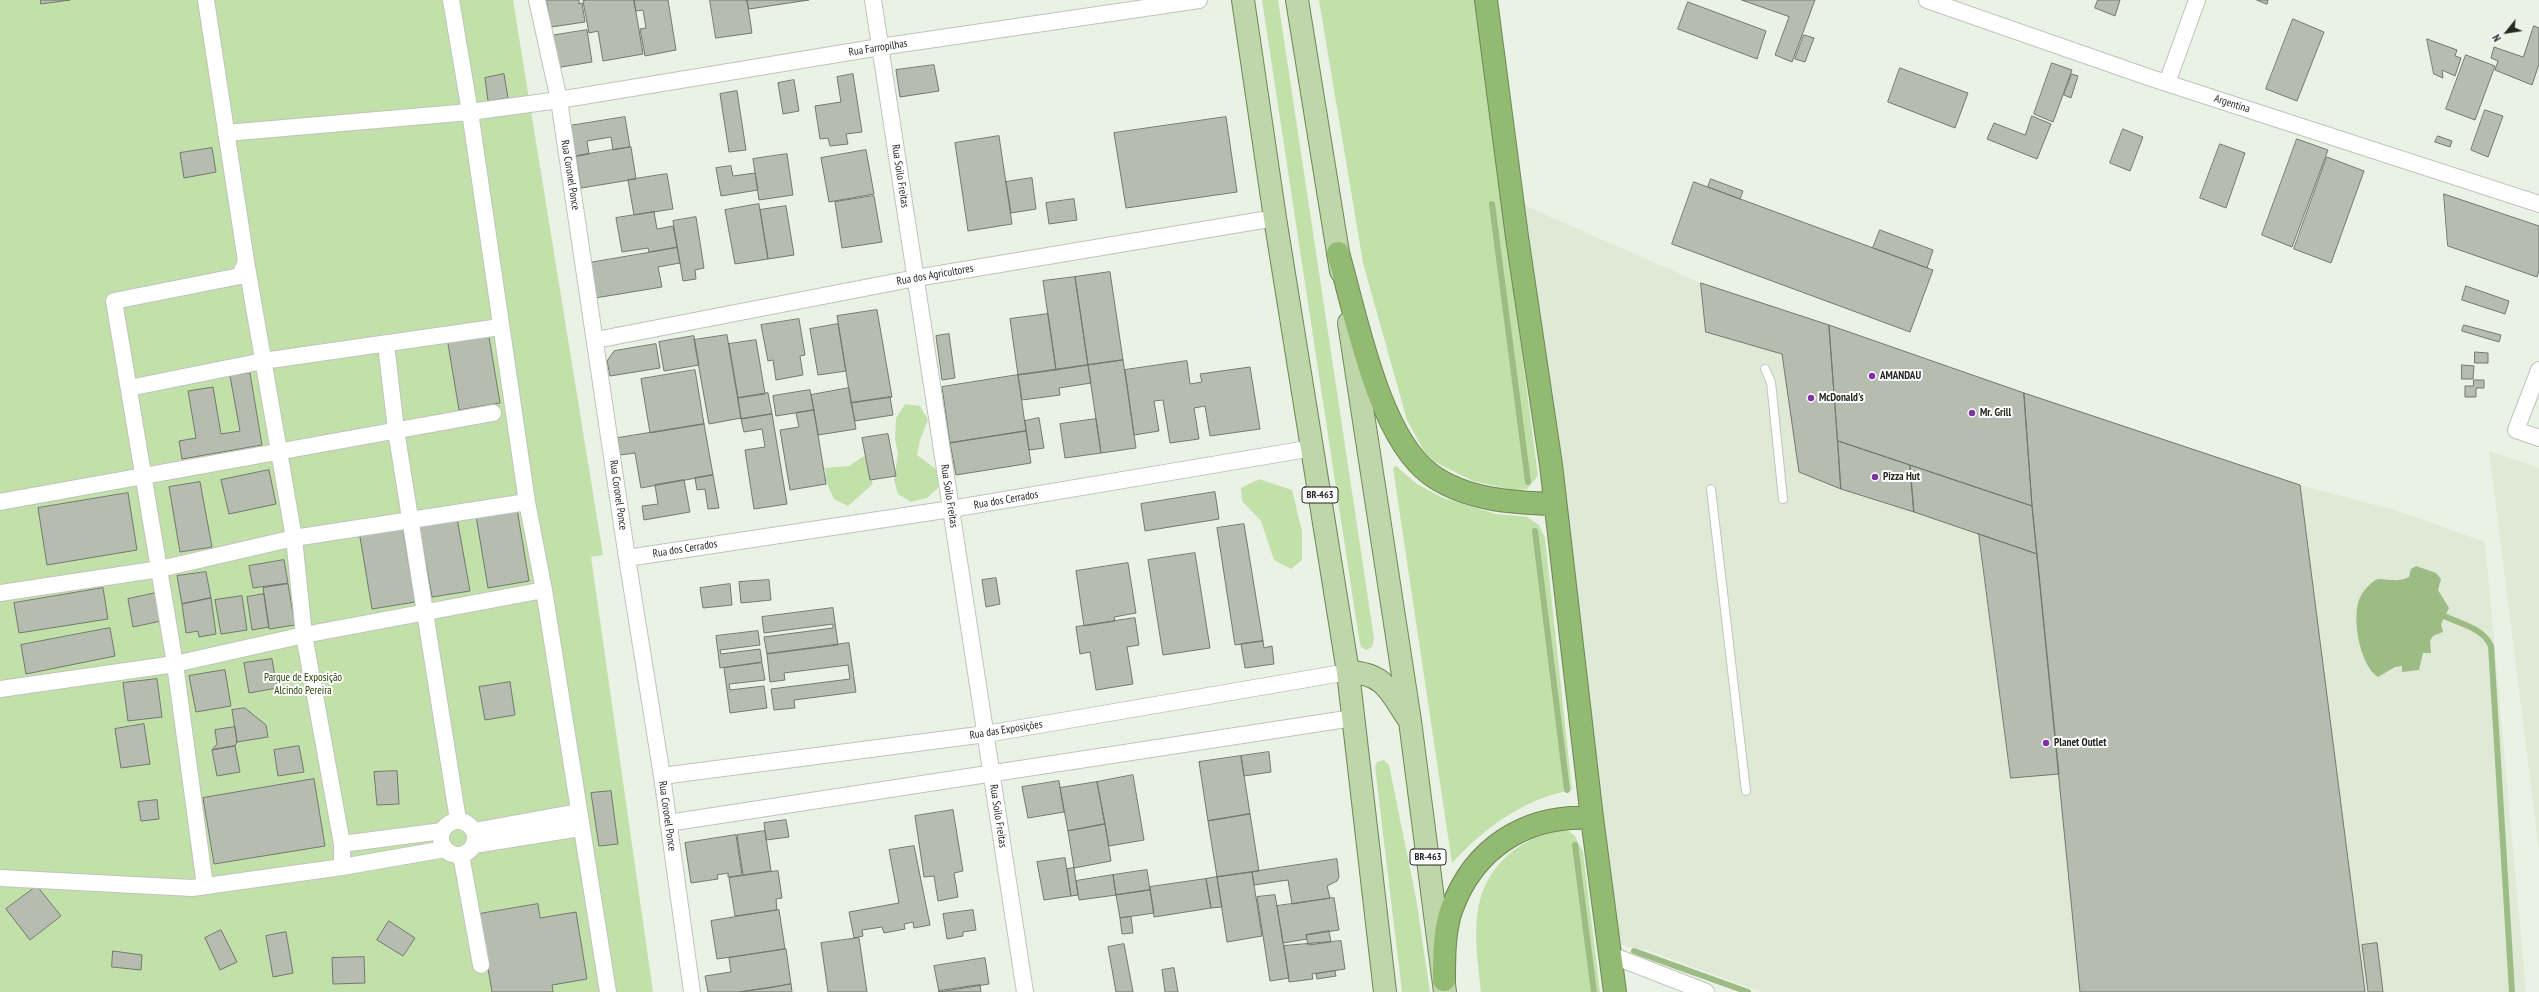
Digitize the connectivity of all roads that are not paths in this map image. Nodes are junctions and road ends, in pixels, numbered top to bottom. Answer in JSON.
{"nodes":[{"id":1,"x":206,"y":0,"type":"edge"},
{"id":2,"x":451,"y":0,"type":"edge"},
{"id":3,"x":538,"y":0,"type":"edge"},
{"id":4,"x":873,"y":0,"type":"edge"},
{"id":5,"x":1199,"y":0,"type":"edge"},
{"id":6,"x":1243,"y":0,"type":"edge"},
{"id":7,"x":1297,"y":0,"type":"edge"},
{"id":8,"x":1486,"y":0,"type":"edge"},
{"id":9,"x":1926,"y":0,"type":"edge"},
{"id":10,"x":2197,"y":0,"type":"edge"},
{"id":11,"x":880,"y":47,"type":"junction"},
{"id":12,"x":2166,"y":83,"type":"junction"},
{"id":13,"x":559,"y":100,"type":"junction"},
{"id":14,"x":470,"y":112,"type":"junction"},
{"id":15,"x":226,"y":133,"type":"junction"},
{"id":16,"x":2539,"y":204,"type":"edge"},
{"id":17,"x":1275,"y":218,"type":"junction"},
{"id":18,"x":1338,"y":253,"type":"junction"},
{"id":19,"x":246,"y":261,"type":"junction"},
{"id":20,"x":916,"y":278,"type":"junction"},
{"id":21,"x":500,"y":327,"type":"junction"},
{"id":22,"x":596,"y":340,"type":"junction"},
{"id":23,"x":386,"y":344,"type":"junction"},
{"id":24,"x":263,"y":361,"type":"junction"},
{"id":25,"x":1765,"y":369,"type":"dead end"},
{"id":26,"x":2539,"y":370,"type":"edge"},
{"id":27,"x":129,"y":388,"type":"junction"},
{"id":28,"x":493,"y":413,"type":"dead end"},
{"id":29,"x":396,"y":430,"type":"junction"},
{"id":30,"x":2539,"y":438,"type":"edge"},
{"id":31,"x":1313,"y":448,"type":"junction"},
{"id":32,"x":279,"y":452,"type":"junction"},
{"id":33,"x":144,"y":478,"type":"junction"},
{"id":34,"x":1711,"y":489,"type":"dead end"},
{"id":35,"x":1784,"y":498,"type":"dead end"},
{"id":36,"x":0,"y":502,"type":"edge"},
{"id":37,"x":527,"y":502,"type":"junction"},
{"id":38,"x":1555,"y":504,"type":"junction"},
{"id":39,"x":951,"y":509,"type":"junction"},
{"id":40,"x":410,"y":519,"type":"junction"},
{"id":41,"x":294,"y":538,"type":"junction"},
{"id":42,"x":627,"y":558,"type":"junction"},
{"id":43,"x":160,"y":569,"type":"junction"},
{"id":44,"x":544,"y":590,"type":"junction"},
{"id":45,"x":0,"y":593,"type":"edge"},
{"id":46,"x":426,"y":611,"type":"junction"},
{"id":47,"x":304,"y":635,"type":"junction"},
{"id":48,"x":175,"y":664,"type":"junction"},
{"id":49,"x":1348,"y":672,"type":"junction"},
{"id":50,"x":0,"y":689,"type":"edge"},
{"id":51,"x":1353,"y":718,"type":"junction"},
{"id":52,"x":1410,"y":721,"type":"junction"},
{"id":53,"x":986,"y":734,"type":"junction"},
{"id":54,"x":992,"y":772,"type":"junction"},
{"id":55,"x":662,"y":776,"type":"junction"},
{"id":56,"x":1746,"y":791,"type":"dead end"},
{"id":57,"x":1592,"y":818,"type":"junction"},
{"id":58,"x":458,"y":820,"type":"junction"},
{"id":59,"x":579,"y":820,"type":"junction"},
{"id":60,"x":668,"y":823,"type":"junction"},
{"id":61,"x":442,"y":831,"type":"junction"},
{"id":62,"x":474,"y":838,"type":"junction"},
{"id":63,"x":342,"y":844,"type":"junction"},
{"id":64,"x":444,"y":849,"type":"junction"},
{"id":65,"x":461,"y":855,"type":"junction"},
{"id":66,"x":342,"y":867,"type":"junction"},
{"id":67,"x":0,"y":878,"type":"edge"},
{"id":68,"x":205,"y":886,"type":"junction"},
{"id":69,"x":1611,"y":955,"type":"junction"},
{"id":70,"x":481,"y":965,"type":"dead end"},
{"id":71,"x":1445,"y":986,"type":"edge"},
{"id":72,"x":608,"y":992,"type":"edge"},
{"id":73,"x":692,"y":992,"type":"edge"},
{"id":74,"x":1025,"y":992,"type":"edge"},
{"id":75,"x":1385,"y":992,"type":"edge"},
{"id":76,"x":1616,"y":992,"type":"edge"},
{"id":77,"x":1706,"y":992,"type":"edge"}],
"edges":[{"from":1,"to":15,"type":"street"},
{"from":2,"to":14,"type":"street"},
{"from":3,"to":13,"type":"street","name":"Rua Coronel Ponce"},
{"from":4,"to":11,"type":"street","name":"Rua Soilo Freitas"},
{"from":5,"to":11,"type":"street","name":"Rua Farropilhas"},
{"from":6,"to":17,"type":"main road","number":"BR-463"},
{"from":7,"to":18,"type":"main road","number":"BR-463"},
{"from":8,"to":38,"type":"highway"},
{"from":9,"to":12,"type":"street","name":"Argentina"},
{"from":10,"to":12,"type":"street"},
{"from":11,"to":13,"type":"street","name":"Rua Farropilhas"},
{"from":11,"to":20,"type":"street","name":"Rua Soilo Freitas"},
{"from":12,"to":16,"type":"street","name":"Argentina"},
{"from":13,"to":14,"type":"street","name":"Rua Farropilhas"},
{"from":13,"to":22,"type":"street","name":"Rua Coronel Ponce"},
{"from":14,"to":15,"type":"street","name":"Rua Farropilhas"},
{"from":14,"to":21,"type":"street"},
{"from":15,"to":19,"type":"street"},
{"from":17,"to":20,"type":"street","name":"Rua dos Agricultores"},
{"from":17,"to":31,"type":"main road","number":"BR-463"},
{"from":18,"to":38,"type":"highway"},
{"from":18,"to":52,"type":"main road","number":"BR-463"},
{"from":19,"to":24,"type":"street"},
{"from":19,"to":27,"type":"street"},
{"from":20,"to":22,"type":"street","name":"Rua dos Agricultores"},
{"from":20,"to":39,"type":"street","name":"Rua Soilo Freitas"},
{"from":21,"to":23,"type":"street"},
{"from":21,"to":37,"type":"street"},
{"from":22,"to":42,"type":"street","name":"Rua Coronel Ponce"},
{"from":23,"to":24,"type":"street"},
{"from":23,"to":29,"type":"street"},
{"from":24,"to":27,"type":"street"},
{"from":24,"to":32,"type":"street"},
{"from":25,"to":35,"type":"lane"},
{"from":26,"to":30,"type":"street"},
{"from":27,"to":33,"type":"street"},
{"from":28,"to":29,"type":"street"},
{"from":29,"to":32,"type":"street"},
{"from":29,"to":40,"type":"street"},
{"from":31,"to":39,"type":"street","name":"Rua dos Cerrados"},
{"from":31,"to":49,"type":"main road","number":"BR-463"},
{"from":32,"to":33,"type":"street"},
{"from":32,"to":41,"type":"street"},
{"from":33,"to":36,"type":"street"},
{"from":33,"to":43,"type":"street"},
{"from":34,"to":56,"type":"lane"},
{"from":37,"to":40,"type":"street"},
{"from":37,"to":44,"type":"street"},
{"from":38,"to":57,"type":"highway"},
{"from":39,"to":42,"type":"street","name":"Rua dos Cerrados"},
{"from":39,"to":53,"type":"street","name":"Rua Soilo Freitas"},
{"from":40,"to":41,"type":"street"},
{"from":40,"to":46,"type":"street"},
{"from":41,"to":43,"type":"street"},
{"from":41,"to":47,"type":"street"},
{"from":42,"to":55,"type":"street","name":"Rua Coronel Ponce"},
{"from":43,"to":45,"type":"street"},
{"from":43,"to":48,"type":"street"},
{"from":44,"to":46,"type":"street"},
{"from":44,"to":59,"type":"street"},
{"from":46,"to":47,"type":"street"},
{"from":46,"to":58,"type":"street"},
{"from":47,"to":48,"type":"street"},
{"from":47,"to":63,"type":"street"},
{"from":48,"to":50,"type":"street"},
{"from":48,"to":68,"type":"street"},
{"from":49,"to":51,"type":"main road","number":"BR-463"},
{"from":49,"to":52,"type":"main road"},
{"from":49,"to":53,"type":"street","name":"Rua das Exposições"},
{"from":51,"to":54,"type":"street"},
{"from":51,"to":75,"type":"main road","number":"BR-463"},
{"from":52,"to":71,"type":"main road","number":"BR-463"},
{"from":53,"to":54,"type":"street","name":"Rua Soilo Freitas"},
{"from":53,"to":55,"type":"street","name":"Rua das Exposições"},
{"from":54,"to":60,"type":"street"},
{"from":54,"to":74,"type":"street","name":"Rua Soilo Freitas"},
{"from":55,"to":60,"type":"street","name":"Rua Coronel Ponce"},
{"from":57,"to":69,"type":"highway"},
{"from":57,"to":71,"type":"highway"},
{"from":58,"to":61,"type":"street"},
{"from":58,"to":62,"type":"street"},
{"from":59,"to":62,"type":"street"},
{"from":59,"to":72,"type":"street"},
{"from":60,"to":73,"type":"street","name":"Rua Coronel Ponce"},
{"from":61,"to":63,"type":"street"},
{"from":61,"to":64,"type":"street"},
{"from":62,"to":65,"type":"street"},
{"from":63,"to":66,"type":"street"},
{"from":64,"to":65,"type":"street"},
{"from":64,"to":66,"type":"street"},
{"from":65,"to":70,"type":"street"},
{"from":66,"to":68,"type":"street"},
{"from":67,"to":68,"type":"street"},
{"from":69,"to":76,"type":"highway"},
{"from":69,"to":77,"type":"street"}]}
